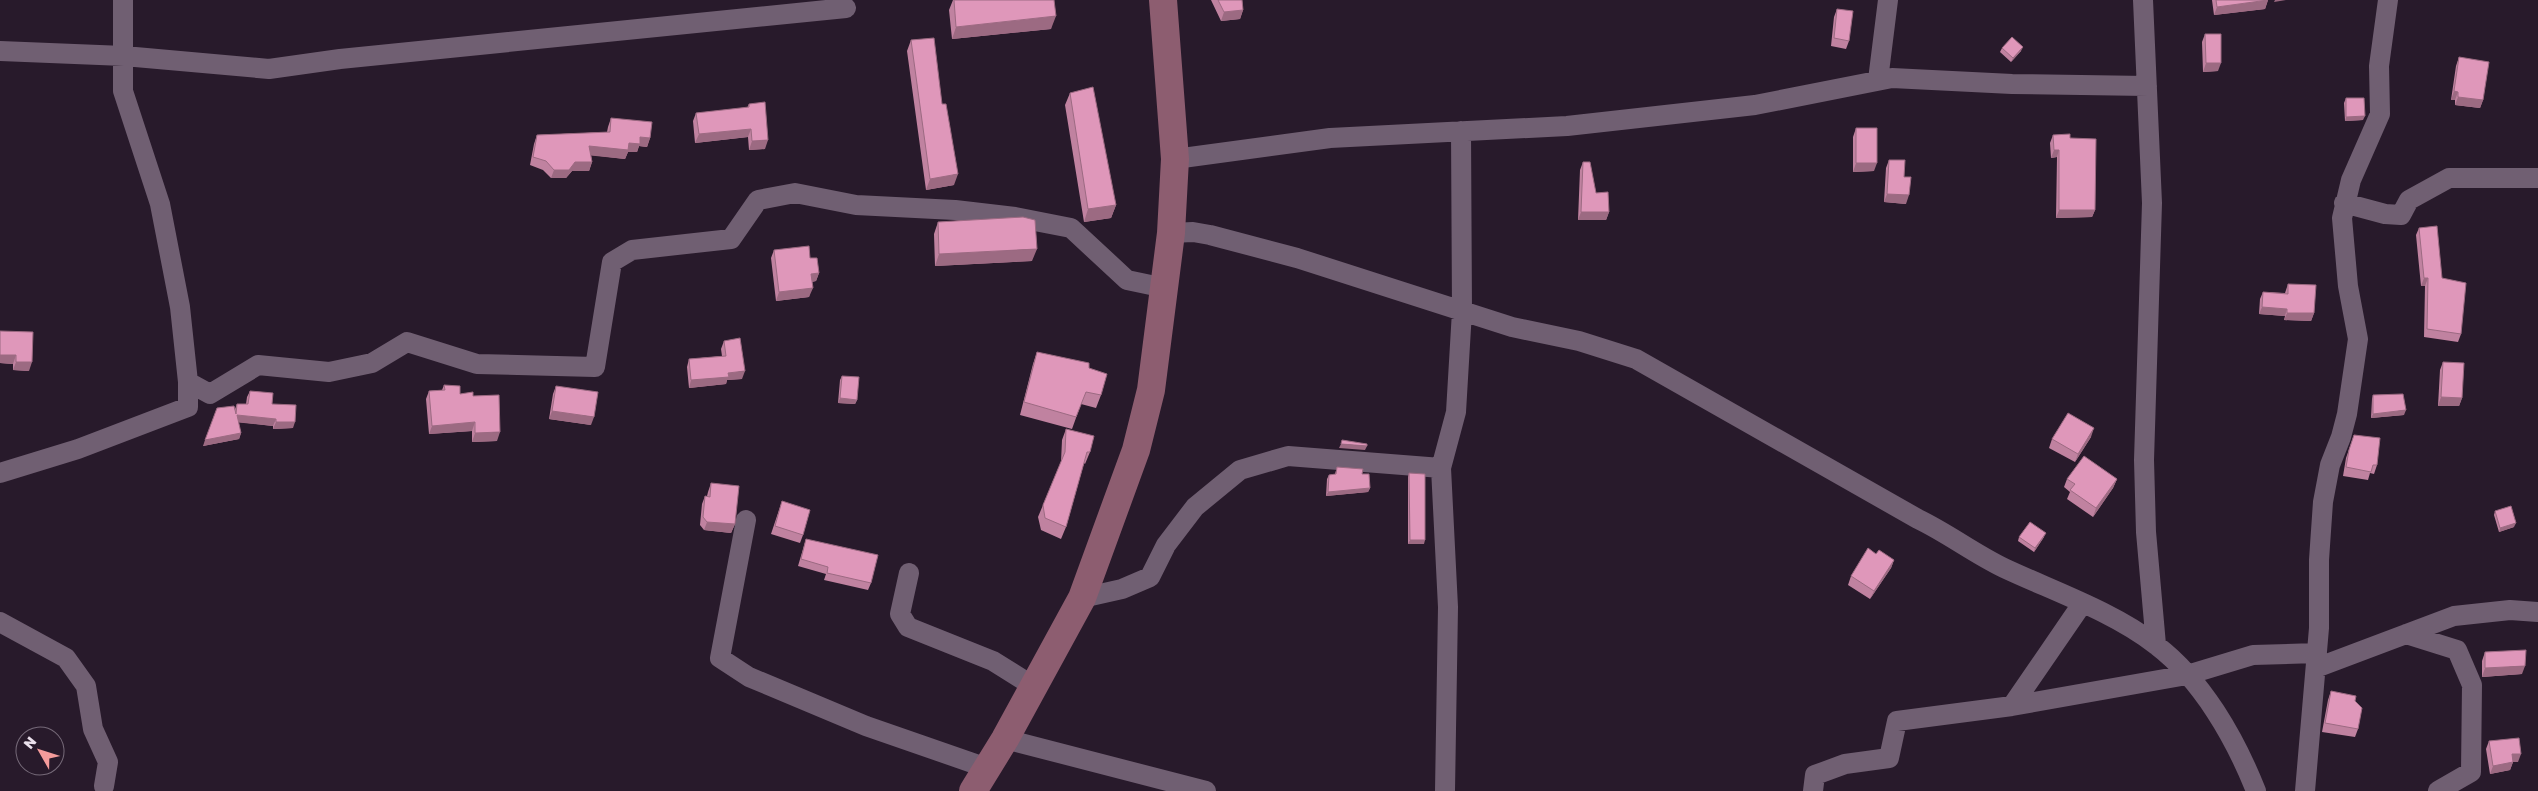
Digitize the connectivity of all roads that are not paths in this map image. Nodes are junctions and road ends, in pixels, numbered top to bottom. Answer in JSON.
{"nodes":[{"id":1,"x":123,"y":0,"type":"edge"},
{"id":2,"x":1163,"y":0,"type":"edge"},
{"id":3,"x":1888,"y":0,"type":"edge"},
{"id":4,"x":2143,"y":0,"type":"edge"},
{"id":5,"x":2388,"y":0,"type":"edge"},
{"id":6,"x":846,"y":8,"type":"dead end"},
{"id":7,"x":0,"y":51,"type":"edge"},
{"id":8,"x":124,"y":56,"type":"junction"},
{"id":9,"x":1878,"y":80,"type":"junction"},
{"id":10,"x":2147,"y":86,"type":"junction"},
{"id":11,"x":1461,"y":131,"type":"junction"},
{"id":12,"x":1176,"y":159,"type":"junction"},
{"id":13,"x":2538,"y":178,"type":"edge"},
{"id":14,"x":2344,"y":202,"type":"junction"},
{"id":15,"x":1171,"y":233,"type":"junction"},
{"id":16,"x":1164,"y":288,"type":"junction"},
{"id":17,"x":1462,"y":311,"type":"junction"},
{"id":18,"x":188,"y":382,"type":"junction"},
{"id":19,"x":1441,"y":468,"type":"junction"},
{"id":20,"x":0,"y":472,"type":"edge"},
{"id":21,"x":746,"y":520,"type":"dead end"},
{"id":22,"x":909,"y":573,"type":"dead end"},
{"id":23,"x":1082,"y":598,"type":"junction"},
{"id":24,"x":2082,"y":604,"type":"junction"},
{"id":25,"x":2538,"y":612,"type":"edge"},
{"id":26,"x":0,"y":622,"type":"edge"},
{"id":27,"x":2406,"y":634,"type":"junction"},
{"id":28,"x":2156,"y":645,"type":"junction"},
{"id":29,"x":2316,"y":661,"type":"junction"},
{"id":30,"x":2187,"y":675,"type":"junction"},
{"id":31,"x":1033,"y":686,"type":"junction"},
{"id":32,"x":2012,"y":706,"type":"junction"},
{"id":33,"x":1005,"y":739,"type":"junction"},
{"id":34,"x":987,"y":768,"type":"junction"},
{"id":35,"x":104,"y":786,"type":"dead end"},
{"id":36,"x":973,"y":791,"type":"edge"},
{"id":37,"x":1206,"y":791,"type":"edge"},
{"id":38,"x":1445,"y":791,"type":"edge"},
{"id":39,"x":1814,"y":791,"type":"edge"},
{"id":40,"x":2256,"y":791,"type":"edge"},
{"id":41,"x":2305,"y":791,"type":"edge"},
{"id":42,"x":2438,"y":791,"type":"edge"}],
"edges":[{"from":1,"to":8,"type":"street"},
{"from":2,"to":12,"type":"street"},
{"from":3,"to":9,"type":"street"},
{"from":4,"to":10,"type":"street"},
{"from":5,"to":14,"type":"street"},
{"from":6,"to":8,"type":"street"},
{"from":7,"to":8,"type":"street"},
{"from":8,"to":18,"type":"street"},
{"from":9,"to":10,"type":"street"},
{"from":9,"to":11,"type":"street"},
{"from":10,"to":28,"type":"street"},
{"from":11,"to":12,"type":"street"},
{"from":11,"to":17,"type":"street"},
{"from":12,"to":15,"type":"street"},
{"from":13,"to":14,"type":"street"},
{"from":14,"to":29,"type":"street"},
{"from":15,"to":16,"type":"street"},
{"from":15,"to":17,"type":"street"},
{"from":16,"to":18,"type":"street"},
{"from":16,"to":23,"type":"street"},
{"from":17,"to":19,"type":"street"},
{"from":17,"to":24,"type":"street"},
{"from":18,"to":20,"type":"street"},
{"from":19,"to":23,"type":"street"},
{"from":19,"to":38,"type":"street"},
{"from":21,"to":34,"type":"street"},
{"from":22,"to":31,"type":"street"},
{"from":23,"to":31,"type":"street"},
{"from":24,"to":28,"type":"street"},
{"from":24,"to":32,"type":"street"},
{"from":25,"to":27,"type":"street"},
{"from":26,"to":35,"type":"street"},
{"from":27,"to":29,"type":"street"},
{"from":27,"to":42,"type":"street"},
{"from":28,"to":30,"type":"street"},
{"from":29,"to":30,"type":"street"},
{"from":29,"to":41,"type":"street"},
{"from":30,"to":32,"type":"street"},
{"from":30,"to":40,"type":"street"},
{"from":31,"to":33,"type":"street"},
{"from":32,"to":39,"type":"street"},
{"from":33,"to":34,"type":"street"},
{"from":33,"to":37,"type":"street"},
{"from":34,"to":36,"type":"street"}]}
